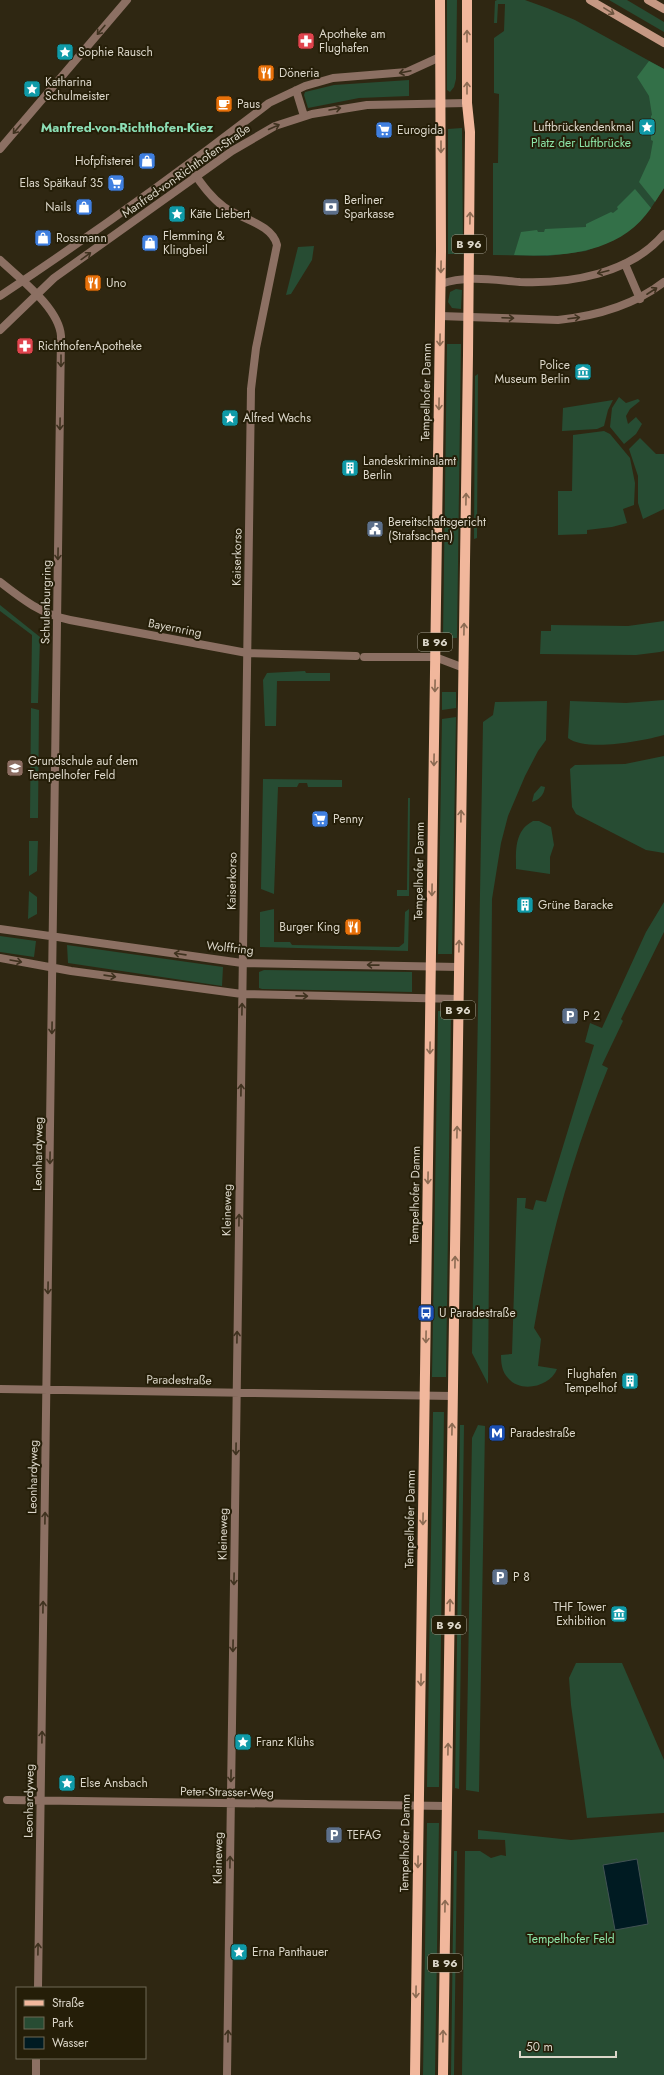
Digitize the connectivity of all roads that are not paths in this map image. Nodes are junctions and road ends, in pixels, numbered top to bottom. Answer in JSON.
{"nodes":[{"id":1,"x":127,"y":0,"type":"edge"},
{"id":2,"x":440,"y":0,"type":"edge"},
{"id":3,"x":467,"y":0,"type":"edge"},
{"id":4,"x":590,"y":0,"type":"edge"},
{"id":5,"x":648,"y":0,"type":"edge"},
{"id":6,"x":664,"y":9,"type":"edge"},
{"id":7,"x":664,"y":43,"type":"edge"},
{"id":8,"x":440,"y":57,"type":"junction"},
{"id":9,"x":296,"y":90,"type":"junction"},
{"id":10,"x":441,"y":103,"type":"junction"},
{"id":11,"x":467,"y":103,"type":"junction"},
{"id":12,"x":304,"y":116,"type":"junction"},
{"id":13,"x":0,"y":149,"type":"edge"},
{"id":14,"x":188,"y":166,"type":"junction"},
{"id":15,"x":196,"y":176,"type":"junction"},
{"id":16,"x":664,"y":234,"type":"edge"},
{"id":17,"x":0,"y":260,"type":"edge"},
{"id":18,"x":625,"y":264,"type":"junction"},
{"id":19,"x":469,"y":279,"type":"junction"},
{"id":20,"x":24,"y":281,"type":"junction"},
{"id":21,"x":664,"y":282,"type":"edge"},
{"id":22,"x":441,"y":284,"type":"junction"},
{"id":23,"x":0,"y":296,"type":"edge"},
{"id":24,"x":37,"y":296,"type":"junction"},
{"id":25,"x":640,"y":299,"type":"junction"},
{"id":26,"x":440,"y":316,"type":"junction"},
{"id":27,"x":469,"y":317,"type":"junction"},
{"id":28,"x":0,"y":330,"type":"edge"},
{"id":29,"x":0,"y":582,"type":"edge"},
{"id":30,"x":58,"y":617,"type":"junction"},
{"id":31,"x":247,"y":653,"type":"junction"},
{"id":32,"x":435,"y":657,"type":"junction"},
{"id":33,"x":464,"y":668,"type":"junction"},
{"id":34,"x":0,"y":929,"type":"edge"},
{"id":35,"x":53,"y":936,"type":"junction"},
{"id":36,"x":0,"y":958,"type":"edge"},
{"id":37,"x":242,"y":963,"type":"junction"},
{"id":38,"x":431,"y":966,"type":"junction"},
{"id":39,"x":53,"y":967,"type":"junction"},
{"id":40,"x":459,"y":967,"type":"junction"},
{"id":41,"x":242,"y":994,"type":"junction"},
{"id":42,"x":430,"y":998,"type":"junction"},
{"id":43,"x":458,"y":998,"type":"junction"},
{"id":44,"x":0,"y":1389,"type":"edge"},
{"id":45,"x":47,"y":1390,"type":"junction"},
{"id":46,"x":236,"y":1393,"type":"junction"},
{"id":47,"x":425,"y":1395,"type":"junction"},
{"id":48,"x":453,"y":1396,"type":"junction"},
{"id":49,"x":6,"y":1800,"type":"dead end"},
{"id":50,"x":41,"y":1801,"type":"junction"},
{"id":51,"x":231,"y":1804,"type":"junction"},
{"id":52,"x":419,"y":1806,"type":"junction"},
{"id":53,"x":447,"y":1806,"type":"junction"},
{"id":54,"x":38,"y":1987,"type":"edge"},
{"id":55,"x":36,"y":2059,"type":"edge"},
{"id":56,"x":36,"y":2075,"type":"edge"},
{"id":57,"x":227,"y":2075,"type":"edge"},
{"id":58,"x":415,"y":2075,"type":"edge"},
{"id":59,"x":443,"y":2075,"type":"edge"}],
"edges":[{"from":1,"to":13,"type":"street","one_way":true},
{"from":2,"to":8,"type":"main road","name":"Tempelhofer Damm","number":"B 96"},
{"from":11,"to":3,"type":"main road","number":"B 96","one_way":true},
{"from":4,"to":7,"type":"main road","one_way":true},
{"from":5,"to":6,"type":"main road"},
{"from":8,"to":9,"type":"street","name":"Manfred-von-Richthofen-Straße","one_way":true},
{"from":8,"to":10,"type":"main road","name":"Tempelhofer Damm","number":"B 96"},
{"from":9,"to":12,"type":"street"},
{"from":9,"to":14,"type":"street","name":"Manfred-von-Richthofen-Straße"},
{"from":10,"to":11,"type":"street"},
{"from":12,"to":10,"type":"street","name":"Manfred-von-Richthofen-Straße","one_way":true},
{"from":10,"to":22,"type":"main road","name":"Tempelhofer Damm","number":"B 96","one_way":true},
{"from":19,"to":11,"type":"main road","number":"B 96","one_way":true},
{"from":15,"to":12,"type":"street","name":"Manfred-von-Richthofen-Straße","one_way":true},
{"from":14,"to":15,"type":"street","name":"Kaiserkorso"},
{"from":14,"to":20,"type":"street","name":"Manfred-von-Richthofen-Straße"},
{"from":24,"to":15,"type":"street","name":"Manfred-von-Richthofen-Straße","one_way":true},
{"from":15,"to":31,"type":"street","name":"Kaiserkorso"},
{"from":16,"to":18,"type":"street"},
{"from":17,"to":20,"type":"street","name":"Schulenburgring"},
{"from":18,"to":19,"type":"street","one_way":true},
{"from":18,"to":25,"type":"street"},
{"from":19,"to":22,"type":"street"},
{"from":19,"to":27,"type":"main road","number":"B 96"},
{"from":20,"to":23,"type":"street","name":"Manfred-von-Richthofen-Straße"},
{"from":20,"to":24,"type":"street","name":"Schulenburgring"},
{"from":25,"to":21,"type":"street","one_way":true},
{"from":22,"to":26,"type":"main road","name":"Tempelhofer Damm","number":"B 96"},
{"from":24,"to":28,"type":"street","name":"Manfred-von-Richthofen-Straße"},
{"from":24,"to":30,"type":"street","name":"Schulenburgring","one_way":true},
{"from":27,"to":25,"type":"street","one_way":true},
{"from":26,"to":27,"type":"street"},
{"from":26,"to":32,"type":"main road","name":"Tempelhofer Damm","number":"B 96","one_way":true},
{"from":33,"to":27,"type":"main road","number":"B 96","one_way":true},
{"from":29,"to":30,"type":"street","name":"Bayernring"},
{"from":30,"to":31,"type":"street","name":"Bayernring"},
{"from":30,"to":35,"type":"street","name":"Schulenburgring"},
{"from":31,"to":32,"type":"street","name":"Bayernring"},
{"from":31,"to":37,"type":"street","name":"Kaiserkorso"},
{"from":32,"to":33,"type":"street","name":"Bayernring"},
{"from":32,"to":38,"type":"main road","name":"Tempelhofer Damm","number":"B 96","one_way":true},
{"from":40,"to":33,"type":"main road","number":"B 96","one_way":true},
{"from":34,"to":35,"type":"street","name":"Wolffring"},
{"from":37,"to":35,"type":"street","name":"Wolffring","one_way":true},
{"from":35,"to":39,"type":"street","name":"Schulenburgring"},
{"from":36,"to":39,"type":"street","one_way":true},
{"from":38,"to":37,"type":"street","name":"Wolffring","one_way":true},
{"from":37,"to":41,"type":"street","name":"Kaiserkorso"},
{"from":38,"to":40,"type":"street","name":"Wolffring"},
{"from":38,"to":42,"type":"main road","name":"Tempelhofer Damm","number":"B 96"},
{"from":39,"to":41,"type":"street","one_way":true},
{"from":39,"to":45,"type":"street","name":"Leonhardyweg","one_way":true},
{"from":40,"to":43,"type":"main road","number":"B 96"},
{"from":41,"to":42,"type":"street","one_way":true},
{"from":46,"to":41,"type":"street","name":"Kleineweg","one_way":true},
{"from":42,"to":43,"type":"street"},
{"from":42,"to":47,"type":"main road","name":"Tempelhofer Damm","number":"B 96","one_way":true},
{"from":48,"to":43,"type":"main road","number":"B 96","one_way":true},
{"from":44,"to":45,"type":"street","name":"Paradestraße"},
{"from":45,"to":46,"type":"street","name":"Paradestraße"},
{"from":50,"to":45,"type":"street","name":"Leonhardyweg","one_way":true},
{"from":46,"to":47,"type":"street","name":"Paradestraße"},
{"from":46,"to":51,"type":"street","name":"Kleineweg","one_way":true},
{"from":47,"to":48,"type":"street","name":"Paradestraße"},
{"from":47,"to":52,"type":"main road","name":"Tempelhofer Damm","number":"B 96","one_way":true},
{"from":53,"to":48,"type":"main road","number":"B 96","one_way":true},
{"from":49,"to":50,"type":"street","name":"Peter-Strasser-Weg"},
{"from":50,"to":51,"type":"street","name":"Peter-Strasser-Weg"},
{"from":54,"to":50,"type":"street","name":"Leonhardyweg","one_way":true},
{"from":51,"to":52,"type":"street","name":"Peter-Strasser-Weg"},
{"from":57,"to":51,"type":"street","name":"Kleineweg","one_way":true},
{"from":52,"to":53,"type":"street","name":"Peter-Strasser-Weg"},
{"from":52,"to":58,"type":"main road","name":"Tempelhofer Damm","number":"B 96","one_way":true},
{"from":59,"to":53,"type":"main road","number":"B 96","one_way":true},
{"from":55,"to":56,"type":"street"}]}
